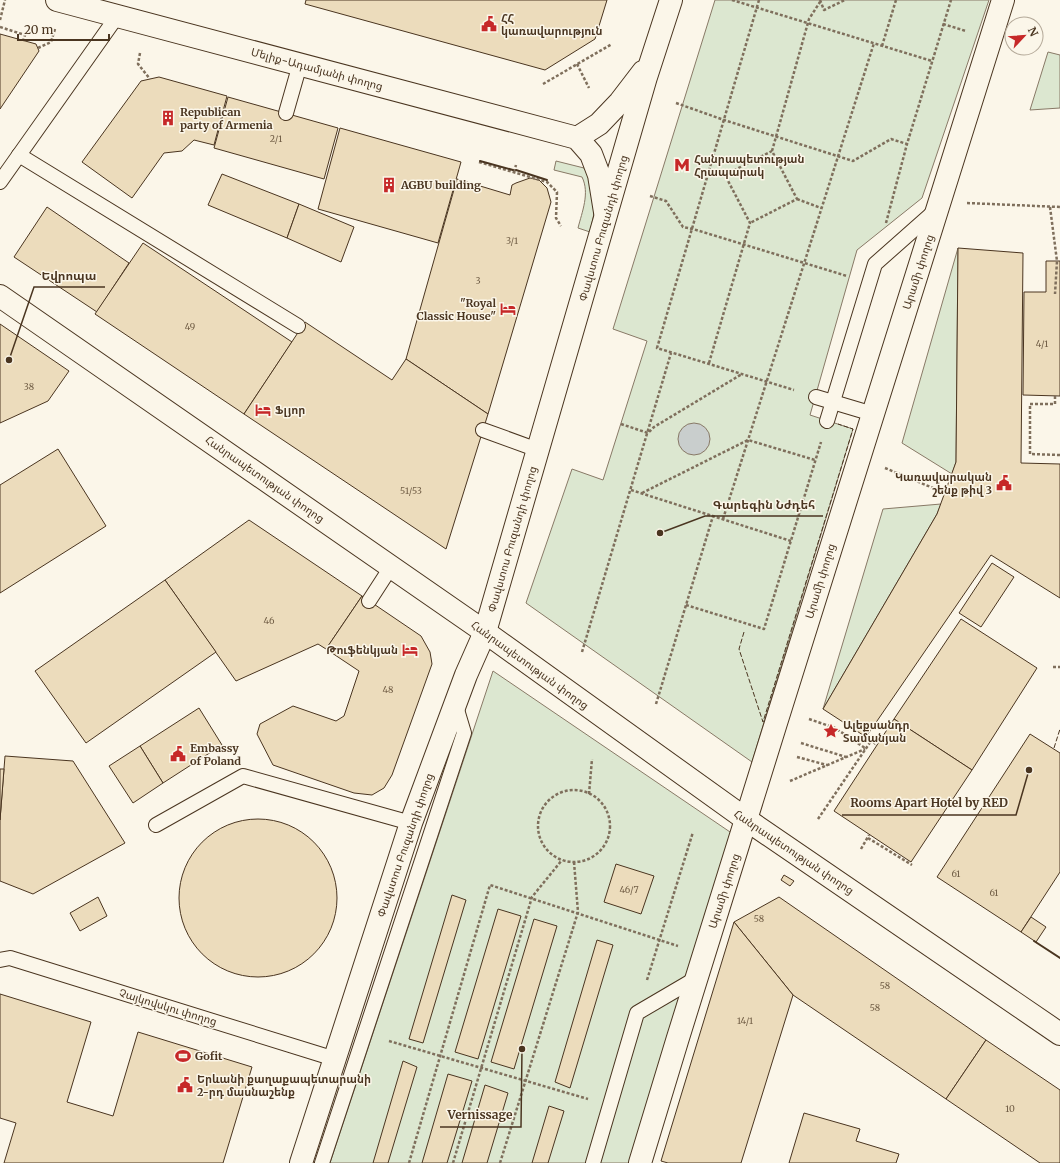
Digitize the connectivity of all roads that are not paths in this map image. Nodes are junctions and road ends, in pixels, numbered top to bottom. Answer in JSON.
{"nodes":[{"id":1,"x":58,"y":0,"type":"edge"},
{"id":2,"x":671,"y":0,"type":"edge"},
{"id":3,"x":1003,"y":0,"type":"edge"},
{"id":4,"x":118,"y":15,"type":"junction"},
{"id":5,"x":653,"y":56,"type":"junction"},
{"id":6,"x":300,"y":64,"type":"junction"},
{"id":7,"x":286,"y":113,"type":"dead end"},
{"id":8,"x":577,"y":138,"type":"junction"},
{"id":9,"x":19,"y":155,"type":"junction"},
{"id":10,"x":0,"y":182,"type":"edge"},
{"id":11,"x":938,"y":208,"type":"junction"},
{"id":12,"x":606,"y":220,"type":"junction"},
{"id":13,"x":0,"y":296,"type":"edge"},
{"id":14,"x":298,"y":326,"type":"dead end"},
{"id":15,"x":816,"y":397,"type":"road end"},
{"id":16,"x":833,"y":403,"type":"junction"},
{"id":17,"x":873,"y":414,"type":"junction"},
{"id":18,"x":827,"y":421,"type":"road end"},
{"id":19,"x":483,"y":430,"type":"dead end"},
{"id":20,"x":538,"y":450,"type":"junction"},
{"id":21,"x":391,"y":567,"type":"junction"},
{"id":22,"x":369,"y":601,"type":"dead end"},
{"id":23,"x":485,"y":632,"type":"junction"},
{"id":24,"x":455,"y":703,"type":"junction"},
{"id":25,"x":747,"y":820,"type":"junction"},
{"id":26,"x":411,"y":823,"type":"junction"},
{"id":27,"x":156,"y":825,"type":"dead end"},
{"id":28,"x":0,"y":960,"type":"edge"},
{"id":29,"x":695,"y":980,"type":"junction"},
{"id":30,"x":1060,"y":1034,"type":"edge"},
{"id":31,"x":335,"y":1059,"type":"junction"},
{"id":32,"x":301,"y":1163,"type":"edge"},
{"id":33,"x":322,"y":1163,"type":"edge"},
{"id":34,"x":593,"y":1163,"type":"edge"},
{"id":35,"x":640,"y":1163,"type":"edge"}],
"edges":[{"from":1,"to":4,"type":"street","name":"Մելիք-Ադամյանի փողոց"},
{"from":2,"to":5,"type":"street","name":"Փավստոս Բուզանդի փողոց"},
{"from":3,"to":11,"type":"street","name":"Արամի փողոց"},
{"from":4,"to":6,"type":"street","name":"Մելիք-Ադամյանի փողոց"},
{"from":4,"to":9,"type":"lane"},
{"from":5,"to":8,"type":"street"},
{"from":5,"to":12,"type":"street","name":"Փավստոս Բուզանդի փողոց"},
{"from":6,"to":7,"type":"lane"},
{"from":6,"to":8,"type":"street","name":"Մելիք-Ադամյանի փողոց"},
{"from":8,"to":12,"type":"street"},
{"from":9,"to":10,"type":"lane"},
{"from":9,"to":14,"type":"lane"},
{"from":11,"to":16,"type":"lane"},
{"from":11,"to":17,"type":"street","name":"Արամի փողոց"},
{"from":12,"to":20,"type":"street","name":"Փավստոս Բուզանդի փողոց"},
{"from":13,"to":21,"type":"street","name":"Հանրապետության փողոց"},
{"from":15,"to":16,"type":"lane"},
{"from":16,"to":17,"type":"lane"},
{"from":16,"to":18,"type":"lane"},
{"from":17,"to":25,"type":"street","name":"Արամի փողոց"},
{"from":19,"to":20,"type":"lane"},
{"from":20,"to":23,"type":"street","name":"Փավստոս Բուզանդի փողոց"},
{"from":21,"to":22,"type":"lane"},
{"from":21,"to":23,"type":"street","name":"Հանրապետության փողոց"},
{"from":23,"to":24,"type":"street","name":"Փավստոս Բուզանդի փողոց"},
{"from":23,"to":25,"type":"street","name":"Հանրապետության փողոց"},
{"from":24,"to":26,"type":"street","name":"Փավստոս Բուզանդի փողոց"},
{"from":24,"to":33,"type":"lane"},
{"from":25,"to":29,"type":"street","name":"Արամի փողոց"},
{"from":25,"to":30,"type":"street","name":"Հանրապետության փողոց"},
{"from":26,"to":27,"type":"lane"},
{"from":26,"to":31,"type":"street","name":"Փավստոս Բուզանդի փողոց"},
{"from":28,"to":31,"type":"lane","name":"Չայկովսկու փողոց"},
{"from":29,"to":34,"type":"lane"},
{"from":29,"to":35,"type":"street","name":"Արամի փողոց"},
{"from":31,"to":32,"type":"street","name":"Փավստոս Բուզանդի փողոց"}]}
